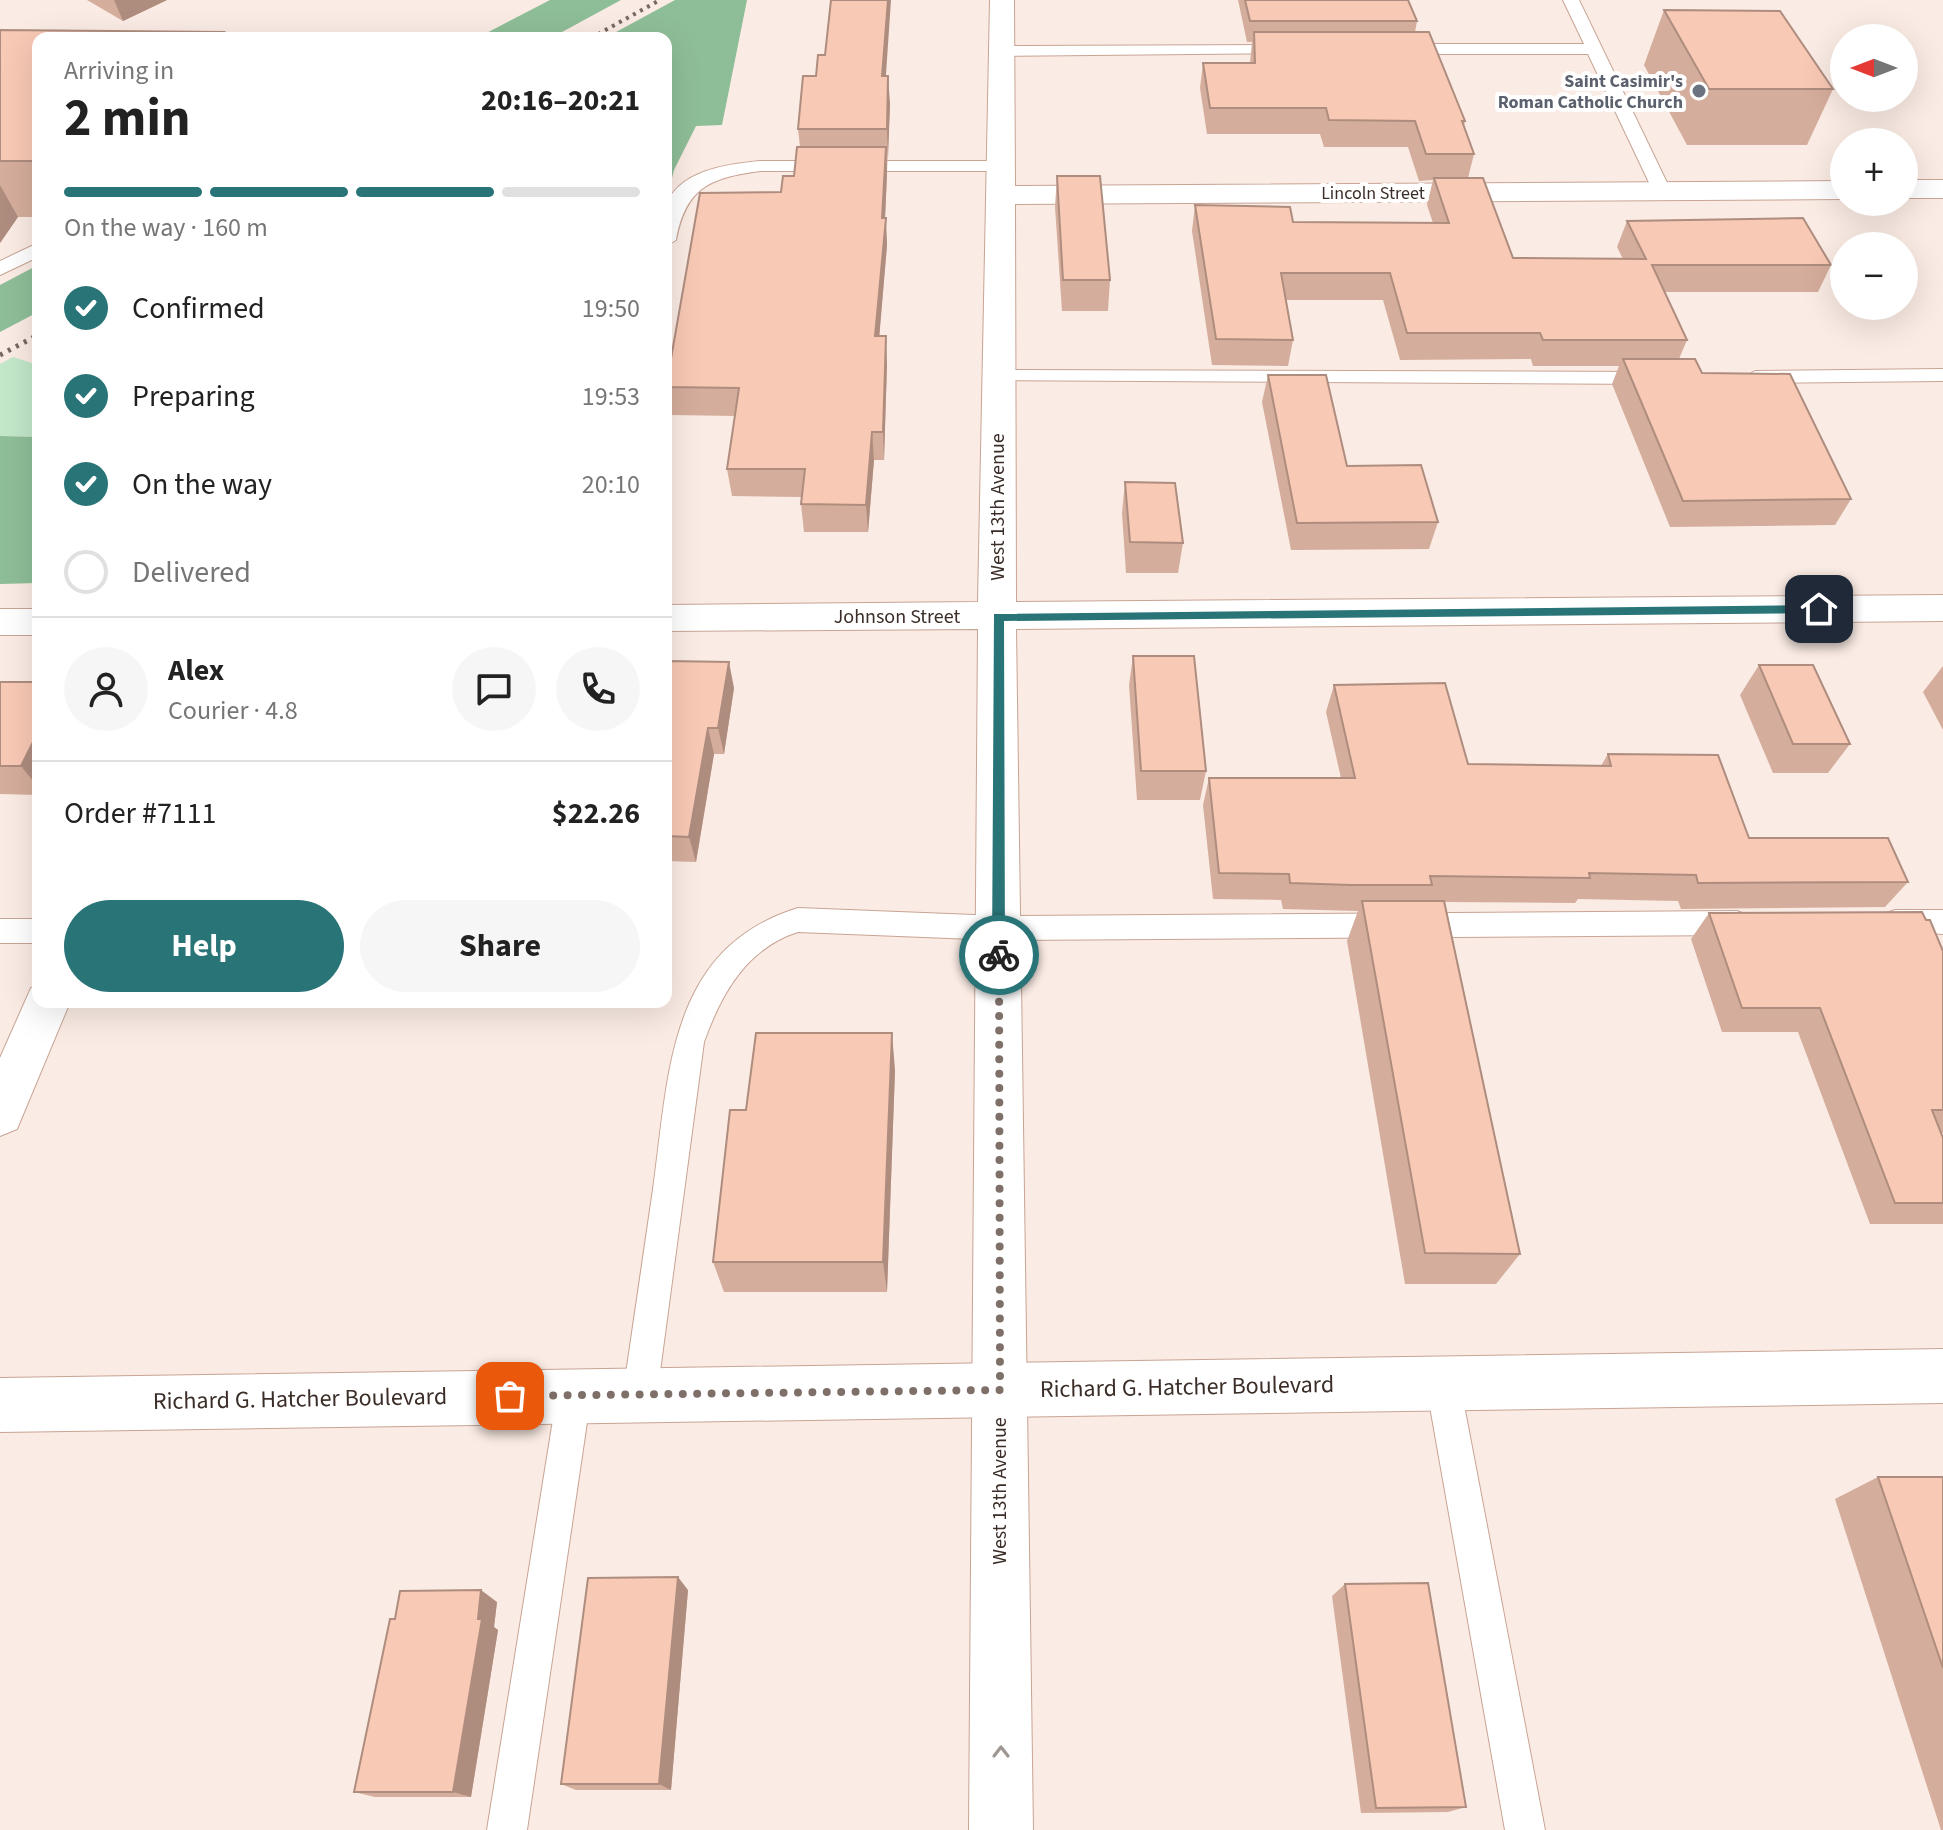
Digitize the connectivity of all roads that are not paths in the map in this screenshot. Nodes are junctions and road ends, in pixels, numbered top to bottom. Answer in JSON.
{"nodes":[{"id":1,"x":1002,"y":0,"type":"edge"},
{"id":2,"x":1571,"y":0,"type":"edge"},
{"id":3,"x":1594,"y":49,"type":"junction"},
{"id":4,"x":1311,"y":50,"type":"edge"},
{"id":5,"x":1374,"y":50,"type":"edge"},
{"id":6,"x":1001,"y":51,"type":"junction"},
{"id":7,"x":998,"y":180,"type":"junction"},
{"id":8,"x":1918,"y":189,"type":"edge"},
{"id":9,"x":1943,"y":189,"type":"edge"},
{"id":10,"x":1830,"y":190,"type":"edge"},
{"id":11,"x":1662,"y":191,"type":"junction"},
{"id":12,"x":672,"y":218,"type":"edge"},
{"id":13,"x":32,"y":252,"type":"edge"},
{"id":14,"x":0,"y":269,"type":"edge"},
{"id":15,"x":1943,"y":375,"type":"edge"},
{"id":16,"x":998,"y":376,"type":"junction"},
{"id":17,"x":1736,"y":377,"type":"edge"},
{"id":18,"x":1672,"y":378,"type":"edge"},
{"id":19,"x":1943,"y":608,"type":"edge"},
{"id":20,"x":998,"y":617,"type":"junction"},
{"id":21,"x":672,"y":618,"type":"edge"},
{"id":22,"x":0,"y":622,"type":"edge"},
{"id":23,"x":32,"y":622,"type":"edge"},
{"id":24,"x":1943,"y":922,"type":"edge"},
{"id":25,"x":1769,"y":923,"type":"edge"},
{"id":26,"x":1864,"y":923,"type":"edge"},
{"id":27,"x":999,"y":928,"type":"junction"},
{"id":28,"x":0,"y":931,"type":"edge"},
{"id":29,"x":32,"y":931,"type":"edge"},
{"id":30,"x":44,"y":1008,"type":"edge"},
{"id":31,"x":0,"y":1114,"type":"edge"},
{"id":32,"x":1943,"y":1376,"type":"edge"},
{"id":33,"x":1443,"y":1384,"type":"junction"},
{"id":34,"x":1000,"y":1390,"type":"junction"},
{"id":35,"x":640,"y":1394,"type":"junction"},
{"id":36,"x":574,"y":1395,"type":"junction"},
{"id":37,"x":0,"y":1405,"type":"edge"},
{"id":38,"x":507,"y":1830,"type":"edge"},
{"id":39,"x":1001,"y":1830,"type":"edge"},
{"id":40,"x":1525,"y":1830,"type":"edge"}],
"edges":[{"from":1,"to":6,"type":"street","name":"West 13th Avenue"},
{"from":2,"to":3,"type":"lane"},
{"from":3,"to":5,"type":"lane"},
{"from":3,"to":11,"type":"lane"},
{"from":4,"to":6,"type":"lane"},
{"from":6,"to":7,"type":"street","name":"West 13th Avenue"},
{"from":7,"to":11,"type":"street","name":"Lincoln Street"},
{"from":7,"to":12,"type":"lane"},
{"from":7,"to":16,"type":"street","name":"West 13th Avenue"},
{"from":8,"to":9,"type":"street"},
{"from":10,"to":11,"type":"street","name":"Lincoln Street"},
{"from":13,"to":14,"type":"lane"},
{"from":15,"to":17,"type":"lane"},
{"from":16,"to":18,"type":"lane"},
{"from":16,"to":20,"type":"street","name":"West 13th Avenue"},
{"from":19,"to":20,"type":"street","name":"Johnson Street"},
{"from":20,"to":21,"type":"street","name":"Johnson Street"},
{"from":20,"to":27,"type":"street","name":"West 13th Avenue"},
{"from":22,"to":23,"type":"street"},
{"from":24,"to":26,"type":"lane"},
{"from":25,"to":27,"type":"lane"},
{"from":27,"to":34,"type":"street","name":"West 13th Avenue"},
{"from":27,"to":35,"type":"lane"},
{"from":28,"to":29,"type":"lane"},
{"from":30,"to":31,"type":"street"},
{"from":32,"to":33,"type":"street","name":"Richard G. Hatcher Boulevard"},
{"from":33,"to":34,"type":"street","name":"Richard G. Hatcher Boulevard"},
{"from":33,"to":40,"type":"lane"},
{"from":34,"to":35,"type":"street","name":"Richard G. Hatcher Boulevard"},
{"from":39,"to":34,"type":"street","name":"West 13th Avenue","one_way":true},
{"from":35,"to":36,"type":"street","name":"Richard G. Hatcher Boulevard"},
{"from":36,"to":37,"type":"street","name":"Richard G. Hatcher Boulevard"},
{"from":36,"to":38,"type":"lane"}]}
